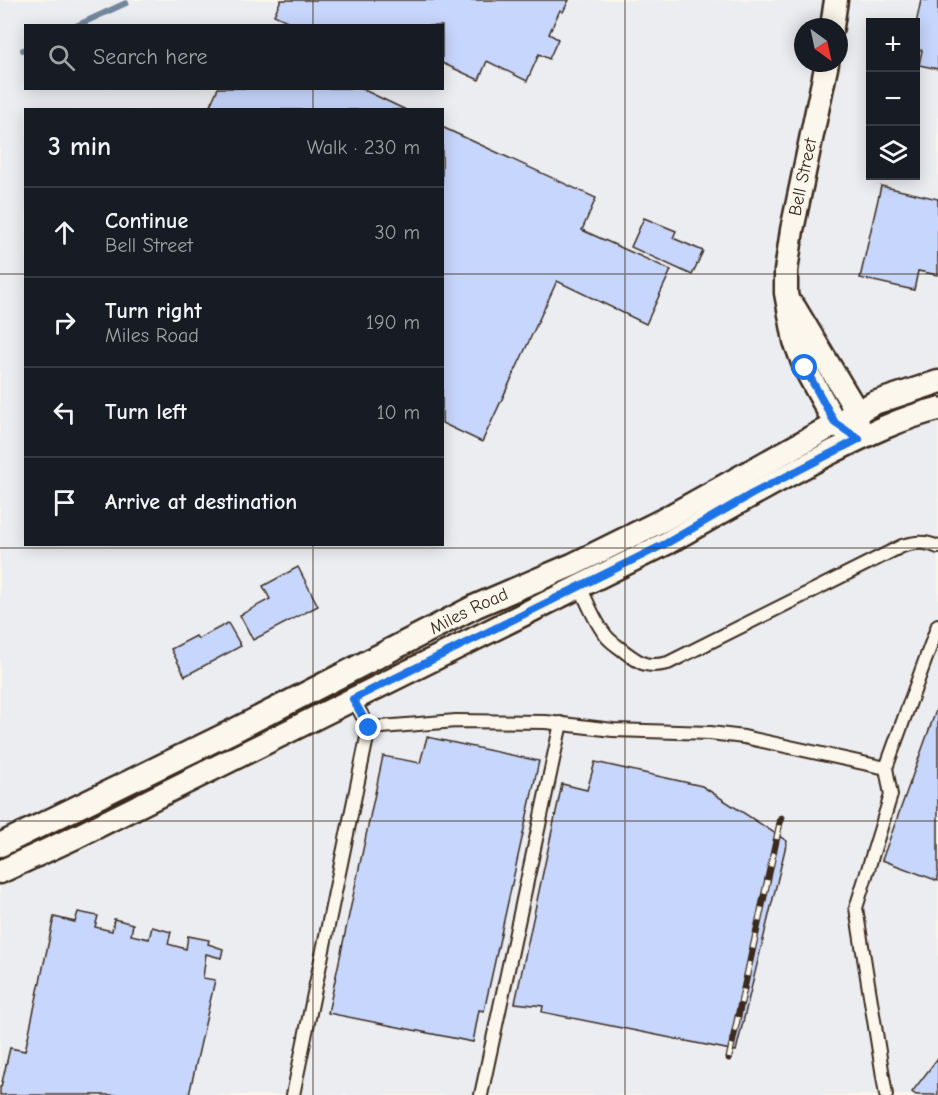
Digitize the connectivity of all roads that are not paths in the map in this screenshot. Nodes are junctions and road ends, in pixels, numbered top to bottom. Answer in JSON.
{"nodes":[{"id":1,"x":836,"y":0,"type":"edge"},
{"id":2,"x":833,"y":18,"type":"edge"},
{"id":3,"x":824,"y":72,"type":"edge"},
{"id":4,"x":786,"y":293,"type":"junction"},
{"id":5,"x":938,"y":382,"type":"edge"},
{"id":6,"x":938,"y":409,"type":"edge"},
{"id":7,"x":857,"y":412,"type":"junction"},
{"id":8,"x":835,"y":423,"type":"junction"},
{"id":9,"x":859,"y":439,"type":"junction"},
{"id":10,"x":938,"y":547,"type":"edge"},
{"id":11,"x":580,"y":587,"type":"junction"},
{"id":12,"x":938,"y":625,"type":"edge"},
{"id":13,"x":353,"y":699,"type":"junction"},
{"id":14,"x":561,"y":723,"type":"junction"},
{"id":15,"x":369,"y":728,"type":"junction"},
{"id":16,"x":886,"y":768,"type":"junction"},
{"id":17,"x":0,"y":845,"type":"edge"},
{"id":18,"x":0,"y":872,"type":"edge"},
{"id":19,"x":293,"y":1095,"type":"edge"},
{"id":20,"x":481,"y":1095,"type":"edge"},
{"id":21,"x":886,"y":1095,"type":"edge"}],
"edges":[{"from":1,"to":2,"type":"street"},
{"from":3,"to":4,"type":"street","name":"Bell Street"},
{"from":4,"to":7,"type":"street"},
{"from":4,"to":8,"type":"street","name":"Bell Street"},
{"from":5,"to":7,"type":"street","name":"Miles Road"},
{"from":6,"to":9,"type":"street","name":"Miles Road"},
{"from":7,"to":8,"type":"street","name":"Miles Road"},
{"from":7,"to":9,"type":"street"},
{"from":8,"to":9,"type":"street","name":"Bell Street"},
{"from":8,"to":17,"type":"street","name":"Miles Road"},
{"from":9,"to":11,"type":"street","name":"Miles Road"},
{"from":10,"to":11,"type":"lane"},
{"from":11,"to":13,"type":"street","name":"Miles Road"},
{"from":12,"to":16,"type":"lane"},
{"from":13,"to":15,"type":"lane"},
{"from":13,"to":18,"type":"street","name":"Miles Road"},
{"from":14,"to":15,"type":"lane"},
{"from":14,"to":16,"type":"lane"},
{"from":14,"to":20,"type":"lane"},
{"from":15,"to":19,"type":"lane"},
{"from":16,"to":21,"type":"lane"}]}
